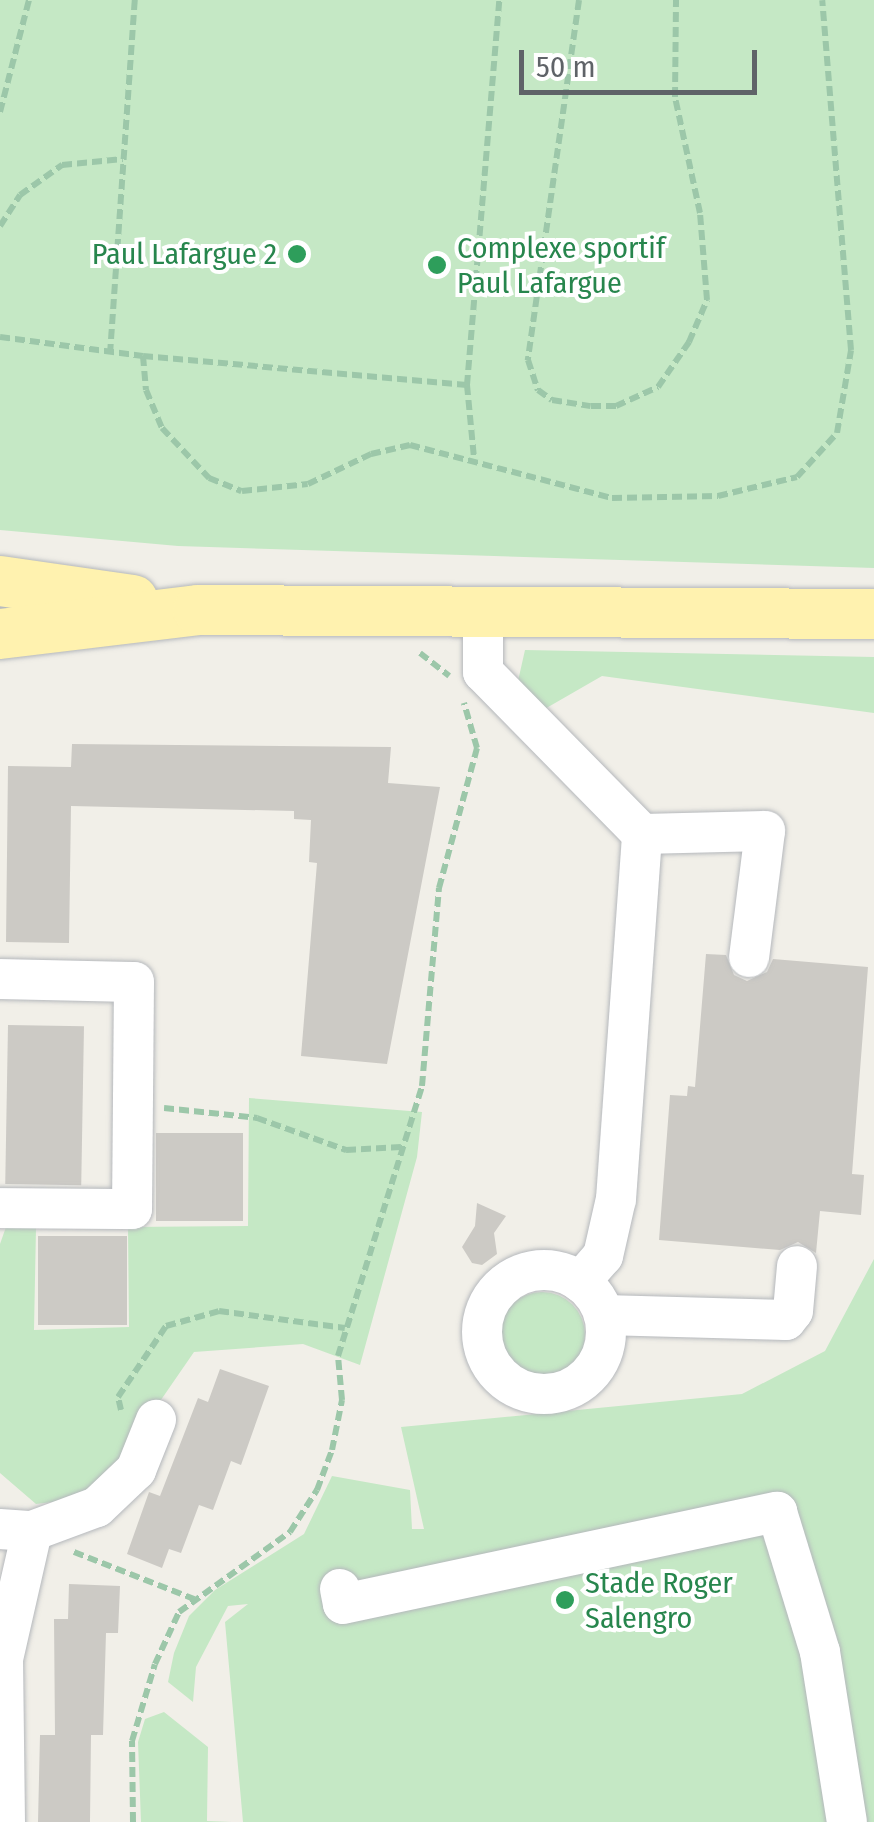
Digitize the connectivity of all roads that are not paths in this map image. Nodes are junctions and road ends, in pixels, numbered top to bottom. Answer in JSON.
{"nodes":[{"id":1,"x":0,"y":581,"type":"edge"},
{"id":2,"x":198,"y":610,"type":"junction"},
{"id":3,"x":483,"y":612,"type":"junction"},
{"id":4,"x":874,"y":614,"type":"edge"},
{"id":5,"x":0,"y":634,"type":"edge"},
{"id":6,"x":642,"y":834,"type":"junction"},
{"id":7,"x":748,"y":957,"type":"dead end"},
{"id":8,"x":0,"y":980,"type":"edge"},
{"id":9,"x":0,"y":1208,"type":"edge"},
{"id":10,"x":797,"y":1266,"type":"dead end"},
{"id":11,"x":580,"y":1282,"type":"junction"},
{"id":12,"x":604,"y":1315,"type":"junction"},
{"id":13,"x":156,"y":1420,"type":"dead end"},
{"id":14,"x":16,"y":1530,"type":"edge"},
{"id":15,"x":340,"y":1589,"type":"dead end"},
{"id":16,"x":5,"y":1822,"type":"edge"},
{"id":17,"x":847,"y":1822,"type":"edge"}],
"edges":[{"from":1,"to":2,"type":"main road"},
{"from":2,"to":3,"type":"main road"},
{"from":2,"to":5,"type":"main road"},
{"from":3,"to":4,"type":"main road"},
{"from":3,"to":6,"type":"street"},
{"from":6,"to":7,"type":"street"},
{"from":6,"to":11,"type":"street"},
{"from":8,"to":9,"type":"street"},
{"from":10,"to":12,"type":"street"},
{"from":11,"to":12,"type":"street"},
{"from":11,"to":12,"type":"street"},
{"from":13,"to":14,"type":"street"},
{"from":14,"to":16,"type":"street"},
{"from":15,"to":17,"type":"street"}]}
